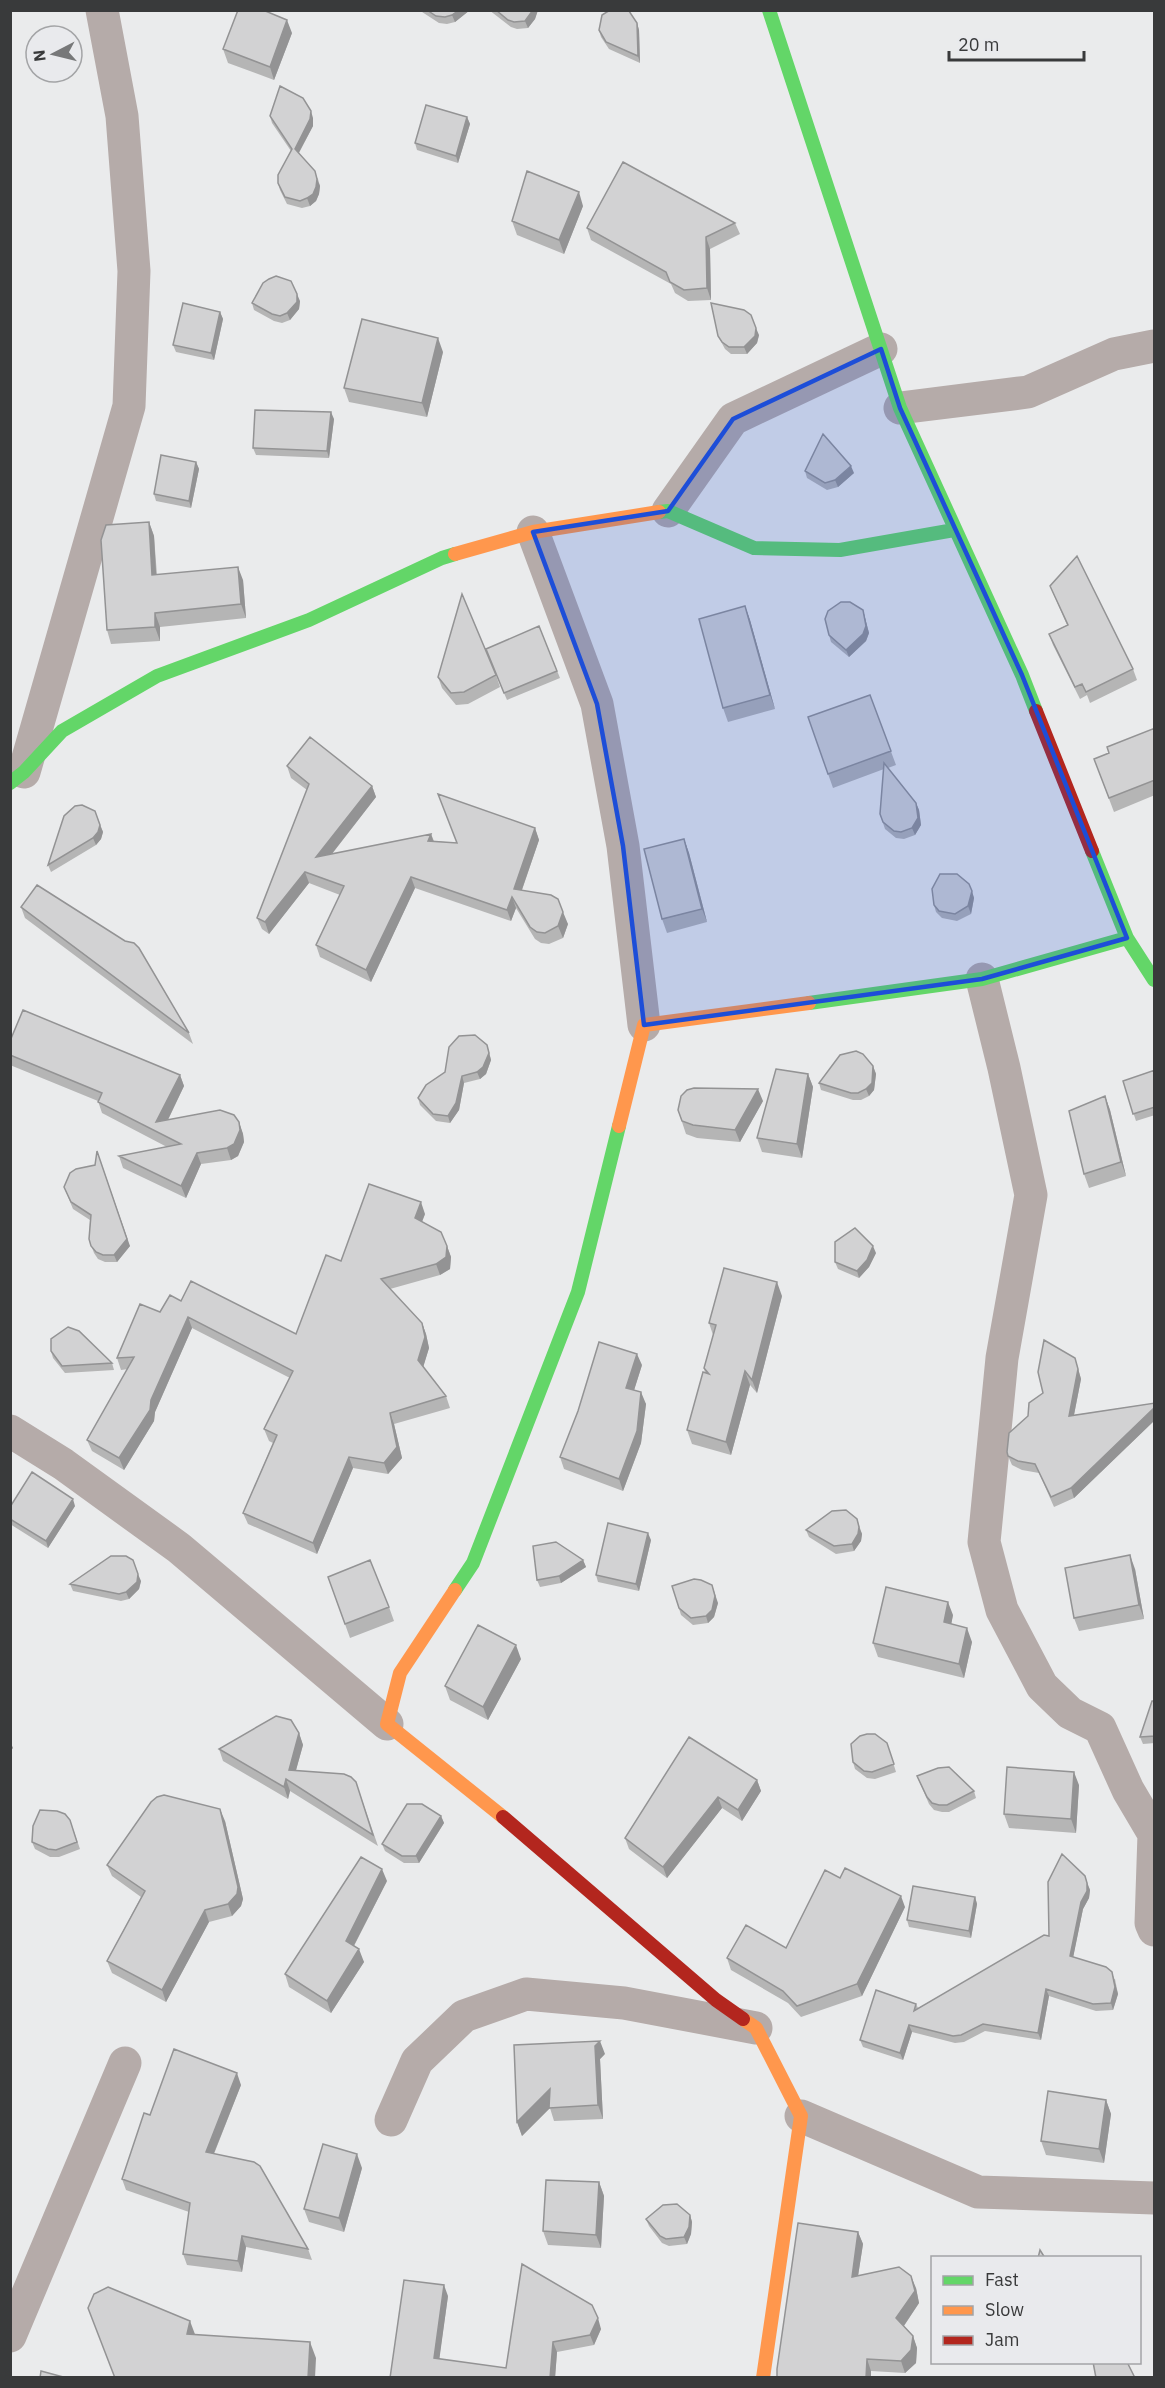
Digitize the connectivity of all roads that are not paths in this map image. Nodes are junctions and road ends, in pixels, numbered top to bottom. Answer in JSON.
{"nodes":[{"id":1,"x":102,"y":10,"type":"edge"},
{"id":2,"x":769,"y":10,"type":"edge"},
{"id":3,"x":1155,"y":346,"type":"edge"},
{"id":4,"x":881,"y":350,"type":"junction"},
{"id":5,"x":900,"y":408,"type":"junction"},
{"id":6,"x":668,"y":511,"type":"junction"},
{"id":7,"x":954,"y":530,"type":"junction"},
{"id":8,"x":533,"y":532,"type":"junction"},
{"id":9,"x":17,"y":777,"type":"edge"},
{"id":10,"x":1127,"y":938,"type":"junction"},
{"id":11,"x":982,"y":980,"type":"junction"},
{"id":12,"x":1155,"y":980,"type":"edge"},
{"id":13,"x":644,"y":1024,"type":"junction"},
{"id":14,"x":10,"y":1431,"type":"edge"},
{"id":15,"x":387,"y":1724,"type":"junction"},
{"id":16,"x":1155,"y":1930,"type":"edge"},
{"id":17,"x":756,"y":2028,"type":"junction"},
{"id":18,"x":125,"y":2063,"type":"dead end"},
{"id":19,"x":801,"y":2116,"type":"junction"},
{"id":20,"x":391,"y":2120,"type":"dead end"},
{"id":21,"x":1155,"y":2198,"type":"edge"},
{"id":22,"x":10,"y":2336,"type":"edge"},
{"id":23,"x":763,"y":2378,"type":"edge"}],
"edges":[{"from":1,"to":9,"type":"street"},
{"from":2,"to":4,"type":"street"},
{"from":3,"to":5,"type":"street"},
{"from":4,"to":5,"type":"street"},
{"from":4,"to":6,"type":"street"},
{"from":5,"to":7,"type":"street"},
{"from":6,"to":7,"type":"street"},
{"from":6,"to":8,"type":"street"},
{"from":7,"to":10,"type":"street"},
{"from":8,"to":9,"type":"street"},
{"from":8,"to":13,"type":"street"},
{"from":10,"to":11,"type":"street"},
{"from":10,"to":12,"type":"street"},
{"from":11,"to":13,"type":"street"},
{"from":11,"to":16,"type":"street"},
{"from":13,"to":15,"type":"street"},
{"from":14,"to":15,"type":"street"},
{"from":15,"to":17,"type":"street"},
{"from":17,"to":19,"type":"street"},
{"from":17,"to":20,"type":"street"},
{"from":18,"to":22,"type":"street"},
{"from":19,"to":21,"type":"street"},
{"from":19,"to":23,"type":"street"}]}
